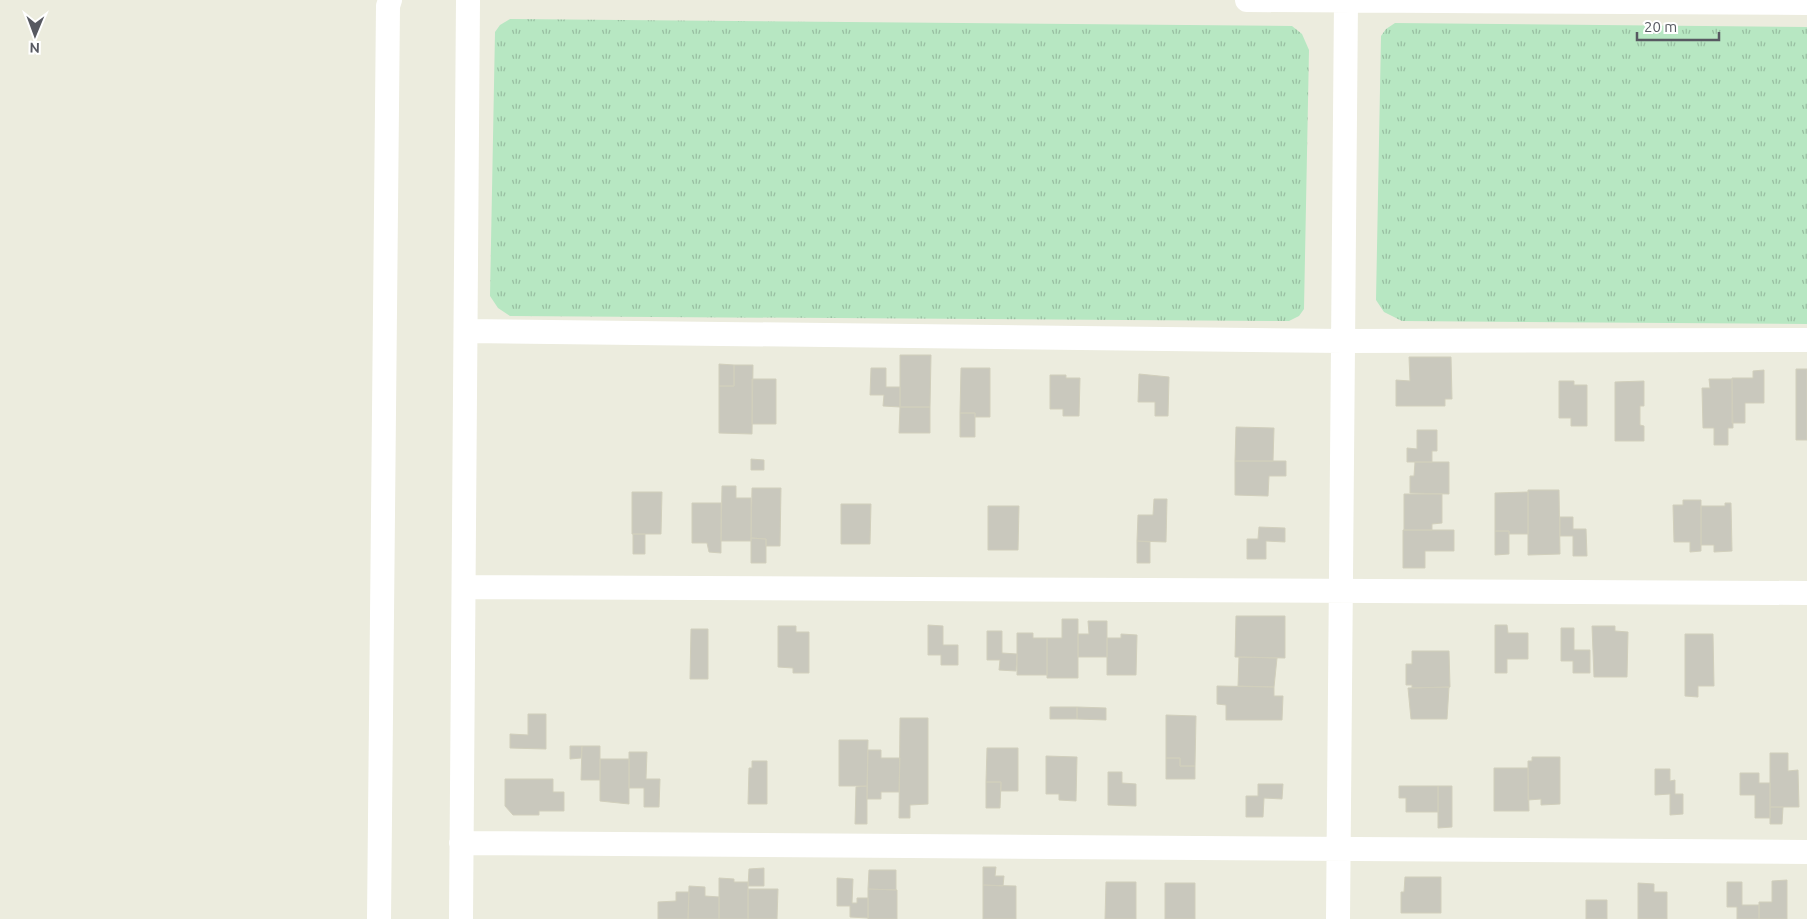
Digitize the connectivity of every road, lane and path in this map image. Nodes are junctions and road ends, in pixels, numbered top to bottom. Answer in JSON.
{"nodes":[{"id":1,"x":390,"y":0,"type":"edge"},
{"id":2,"x":468,"y":0,"type":"edge"},
{"id":3,"x":1247,"y":0,"type":"edge"},
{"id":4,"x":1346,"y":0,"type":"edge"},
{"id":5,"x":1807,"y":3,"type":"edge"},
{"id":6,"x":466,"y":331,"type":"junction"},
{"id":7,"x":1807,"y":340,"type":"edge"},
{"id":8,"x":1344,"y":341,"type":"junction"},
{"id":9,"x":464,"y":587,"type":"junction"},
{"id":10,"x":1341,"y":591,"type":"junction"},
{"id":11,"x":1807,"y":593,"type":"edge"},
{"id":12,"x":461,"y":844,"type":"junction"},
{"id":13,"x":1338,"y":849,"type":"junction"},
{"id":14,"x":1807,"y":852,"type":"edge"},
{"id":15,"x":379,"y":919,"type":"edge"},
{"id":16,"x":461,"y":919,"type":"edge"},
{"id":17,"x":1338,"y":919,"type":"edge"}],
"edges":[{"from":1,"to":15,"type":"street"},
{"from":2,"to":6,"type":"street"},
{"from":3,"to":4,"type":"street"},
{"from":4,"to":5,"type":"street"},
{"from":4,"to":8,"type":"street"},
{"from":6,"to":8,"type":"street"},
{"from":6,"to":9,"type":"street"},
{"from":7,"to":8,"type":"street"},
{"from":8,"to":10,"type":"street"},
{"from":9,"to":10,"type":"street"},
{"from":9,"to":12,"type":"street"},
{"from":10,"to":11,"type":"street"},
{"from":10,"to":13,"type":"street"},
{"from":12,"to":13,"type":"street"},
{"from":12,"to":16,"type":"street"},
{"from":13,"to":14,"type":"street"},
{"from":13,"to":17,"type":"street"}]}
